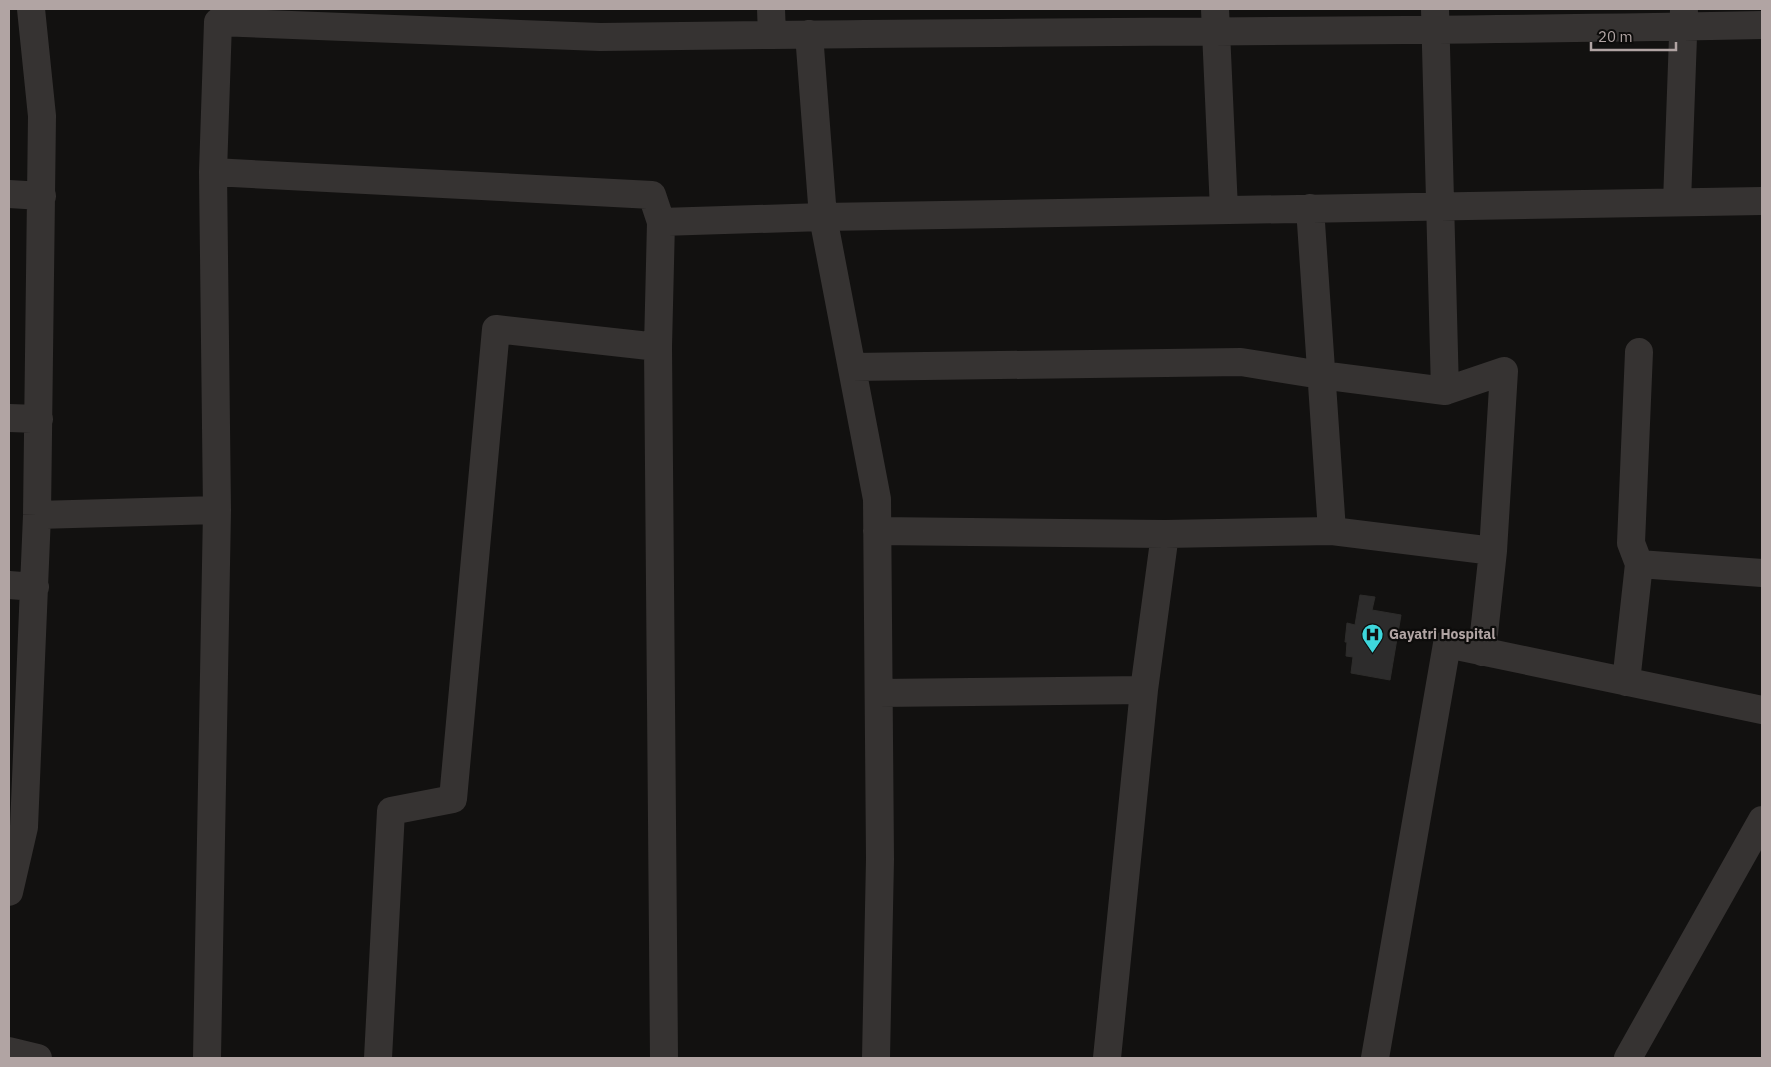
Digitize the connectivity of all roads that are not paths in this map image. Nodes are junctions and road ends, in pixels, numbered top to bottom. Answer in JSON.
{"nodes":[{"id":1,"x":31,"y":9,"type":"edge"},
{"id":2,"x":1684,"y":18,"type":"edge"},
{"id":3,"x":1000,"y":20,"type":"edge"},
{"id":4,"x":1215,"y":20,"type":"edge"},
{"id":5,"x":1435,"y":20,"type":"edge"},
{"id":6,"x":771,"y":22,"type":"edge"},
{"id":7,"x":1762,"y":25,"type":"edge"},
{"id":8,"x":809,"y":34,"type":"junction"},
{"id":9,"x":213,"y":172,"type":"junction"},
{"id":10,"x":9,"y":194,"type":"edge"},
{"id":11,"x":42,"y":196,"type":"junction"},
{"id":12,"x":1762,"y":201,"type":"edge"},
{"id":13,"x":1677,"y":202,"type":"junction"},
{"id":14,"x":1440,"y":206,"type":"junction"},
{"id":15,"x":1310,"y":208,"type":"junction"},
{"id":16,"x":1224,"y":210,"type":"junction"},
{"id":17,"x":823,"y":217,"type":"junction"},
{"id":18,"x":661,"y":222,"type":"junction"},
{"id":19,"x":658,"y":347,"type":"junction"},
{"id":20,"x":1639,"y":352,"type":"dead end"},
{"id":21,"x":852,"y":367,"type":"junction"},
{"id":22,"x":1321,"y":375,"type":"junction"},
{"id":23,"x":1445,"y":391,"type":"junction"},
{"id":24,"x":9,"y":418,"type":"edge"},
{"id":25,"x":39,"y":419,"type":"junction"},
{"id":26,"x":218,"y":510,"type":"junction"},
{"id":27,"x":38,"y":515,"type":"junction"},
{"id":28,"x":877,"y":531,"type":"junction"},
{"id":29,"x":1332,"y":531,"type":"junction"},
{"id":30,"x":1165,"y":534,"type":"junction"},
{"id":31,"x":1493,"y":551,"type":"junction"},
{"id":32,"x":1639,"y":564,"type":"junction"},
{"id":33,"x":1762,"y":573,"type":"edge"},
{"id":34,"x":22,"y":586,"type":"edge"},
{"id":35,"x":1482,"y":652,"type":"junction"},
{"id":36,"x":1626,"y":682,"type":"junction"},
{"id":37,"x":1144,"y":690,"type":"junction"},
{"id":38,"x":879,"y":692,"type":"junction"},
{"id":39,"x":1762,"y":710,"type":"edge"},
{"id":40,"x":1762,"y":820,"type":"edge"},
{"id":41,"x":9,"y":892,"type":"edge"},
{"id":42,"x":9,"y":1051,"type":"edge"},
{"id":43,"x":38,"y":1058,"type":"edge"},
{"id":44,"x":207,"y":1058,"type":"edge"},
{"id":45,"x":378,"y":1058,"type":"edge"},
{"id":46,"x":664,"y":1058,"type":"edge"},
{"id":47,"x":876,"y":1058,"type":"edge"},
{"id":48,"x":1107,"y":1058,"type":"edge"},
{"id":49,"x":1374,"y":1058,"type":"edge"},
{"id":50,"x":1628,"y":1058,"type":"edge"}],
"edges":[{"from":1,"to":11,"type":"street"},
{"from":2,"to":5,"type":"street"},
{"from":2,"to":7,"type":"street"},
{"from":2,"to":13,"type":"street"},
{"from":3,"to":4,"type":"street"},
{"from":3,"to":8,"type":"street"},
{"from":4,"to":5,"type":"street"},
{"from":4,"to":16,"type":"street"},
{"from":5,"to":14,"type":"street"},
{"from":6,"to":8,"type":"street"},
{"from":6,"to":9,"type":"street"},
{"from":8,"to":17,"type":"street"},
{"from":9,"to":18,"type":"street"},
{"from":9,"to":26,"type":"street"},
{"from":10,"to":11,"type":"street"},
{"from":11,"to":25,"type":"street"},
{"from":12,"to":13,"type":"street"},
{"from":13,"to":14,"type":"street"},
{"from":14,"to":15,"type":"street"},
{"from":14,"to":23,"type":"street"},
{"from":15,"to":16,"type":"street"},
{"from":15,"to":22,"type":"street"},
{"from":16,"to":17,"type":"street"},
{"from":17,"to":18,"type":"street"},
{"from":17,"to":21,"type":"street"},
{"from":18,"to":19,"type":"street"},
{"from":19,"to":45,"type":"street"},
{"from":19,"to":46,"type":"street"},
{"from":20,"to":32,"type":"street"},
{"from":21,"to":22,"type":"street"},
{"from":21,"to":28,"type":"street"},
{"from":22,"to":23,"type":"street"},
{"from":22,"to":29,"type":"street"},
{"from":23,"to":31,"type":"street"},
{"from":24,"to":25,"type":"street"},
{"from":25,"to":27,"type":"street"},
{"from":26,"to":27,"type":"street"},
{"from":26,"to":44,"type":"street"},
{"from":27,"to":34,"type":"street"},
{"from":28,"to":30,"type":"street"},
{"from":28,"to":38,"type":"street"},
{"from":29,"to":30,"type":"street"},
{"from":29,"to":31,"type":"street"},
{"from":30,"to":37,"type":"street"},
{"from":31,"to":35,"type":"street"},
{"from":32,"to":33,"type":"street"},
{"from":32,"to":36,"type":"street"},
{"from":34,"to":41,"type":"street"},
{"from":35,"to":36,"type":"street"},
{"from":35,"to":49,"type":"street"},
{"from":36,"to":39,"type":"street"},
{"from":37,"to":38,"type":"street"},
{"from":37,"to":48,"type":"street"},
{"from":38,"to":47,"type":"street"},
{"from":40,"to":50,"type":"street"},
{"from":42,"to":43,"type":"street"}]}
